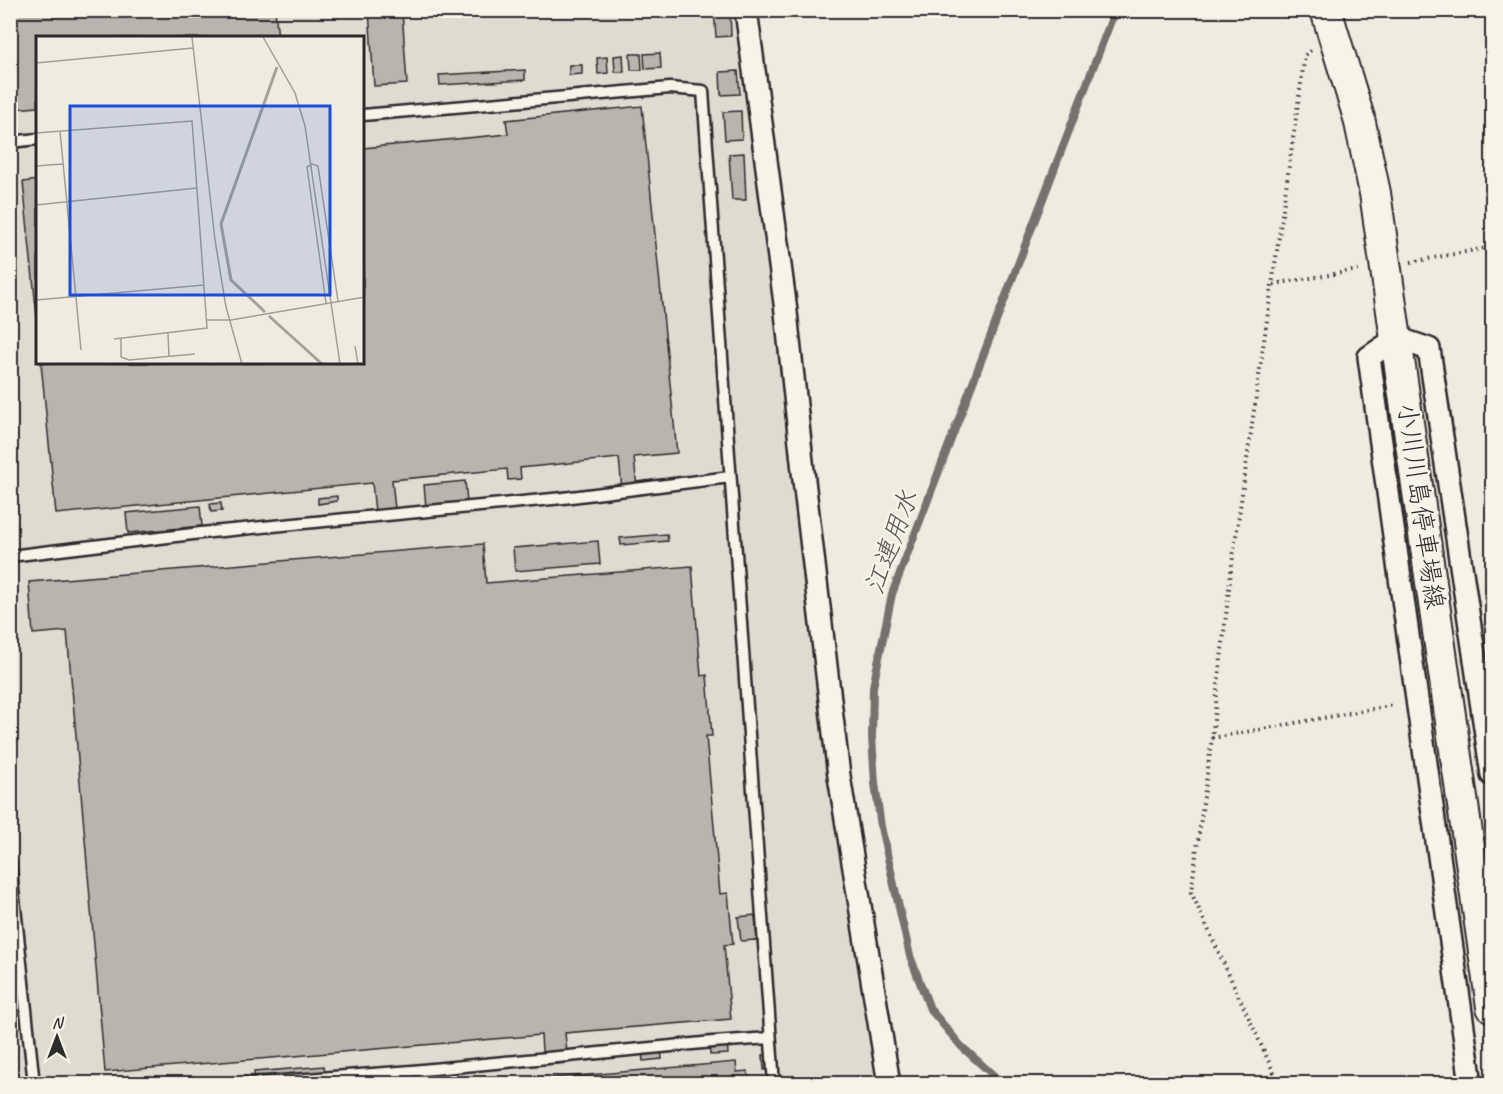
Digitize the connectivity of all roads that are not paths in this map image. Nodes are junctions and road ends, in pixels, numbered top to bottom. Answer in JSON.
{"nodes":[{"id":1,"x":746,"y":10,"type":"edge"},
{"id":2,"x":1329,"y":22,"type":"edge"},
{"id":3,"x":364,"y":115,"type":"edge"},
{"id":4,"x":36,"y":139,"type":"edge"},
{"id":5,"x":10,"y":142,"type":"edge"},
{"id":6,"x":1397,"y":338,"type":"junction"},
{"id":7,"x":730,"y":477,"type":"junction"},
{"id":8,"x":10,"y":556,"type":"edge"},
{"id":9,"x":1492,"y":775,"type":"edge"},
{"id":10,"x":10,"y":861,"type":"edge"},
{"id":11,"x":1492,"y":1007,"type":"edge"},
{"id":12,"x":770,"y":1038,"type":"junction"},
{"id":13,"x":34,"y":1083,"type":"edge"},
{"id":14,"x":239,"y":1083,"type":"edge"},
{"id":15,"x":774,"y":1083,"type":"edge"},
{"id":16,"x":889,"y":1083,"type":"edge"},
{"id":17,"x":1471,"y":1083,"type":"edge"}],
"edges":[{"from":1,"to":16,"type":"street"},
{"from":2,"to":6,"type":"main road","name":"小川川島停車場線"},
{"from":3,"to":7,"type":"lane"},
{"from":4,"to":5,"type":"lane"},
{"from":6,"to":9,"type":"street"},
{"from":6,"to":11,"type":"main road","name":"小川川島停車場線"},
{"from":6,"to":17,"type":"street"},
{"from":7,"to":8,"type":"lane"},
{"from":7,"to":12,"type":"lane"},
{"from":10,"to":13,"type":"lane"},
{"from":12,"to":14,"type":"lane"},
{"from":12,"to":15,"type":"lane"}]}
